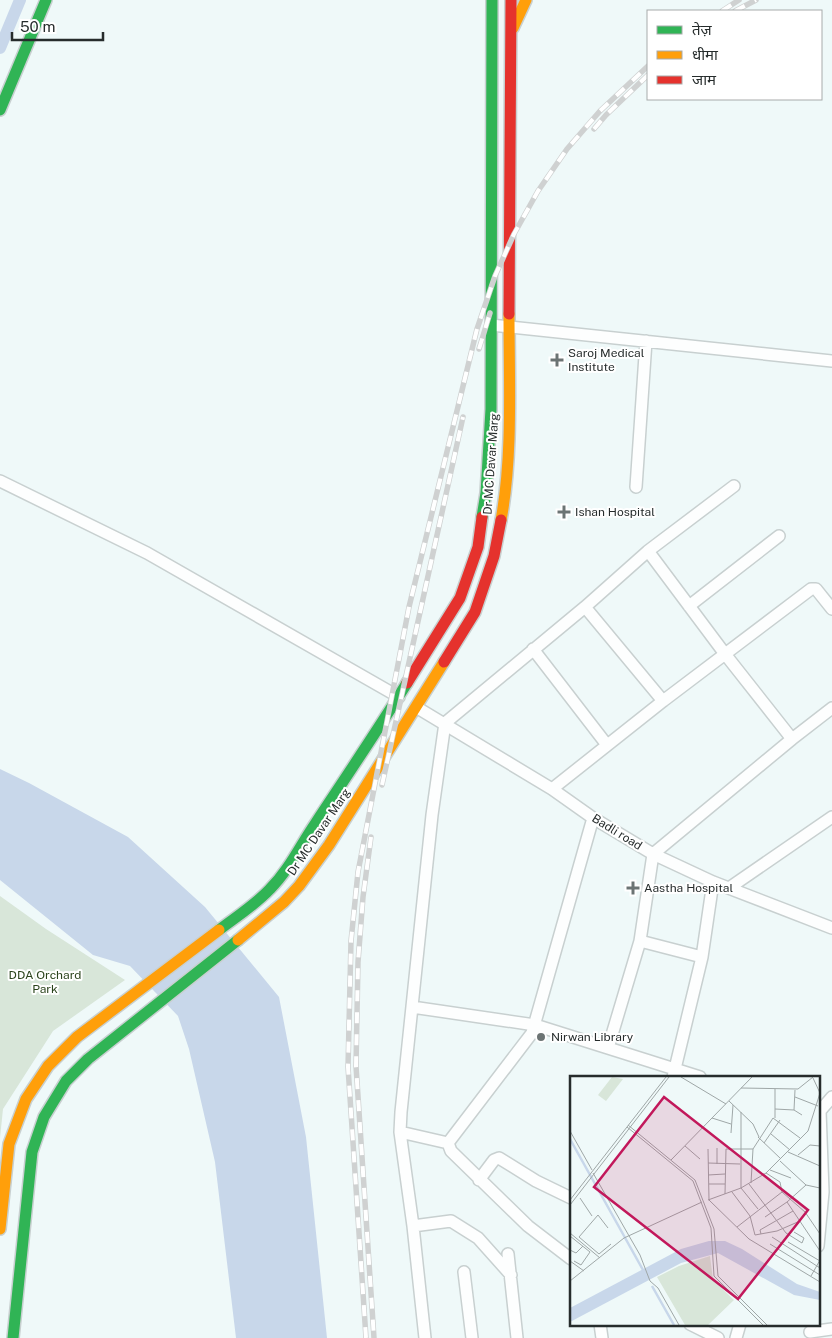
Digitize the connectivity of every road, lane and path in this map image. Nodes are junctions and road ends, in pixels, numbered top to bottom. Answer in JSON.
{"nodes":[{"id":1,"x":46,"y":0,"type":"edge"},
{"id":2,"x":492,"y":0,"type":"edge"},
{"id":3,"x":511,"y":0,"type":"edge"},
{"id":4,"x":526,"y":0,"type":"edge"},
{"id":5,"x":511,"y":32,"type":"junction"},
{"id":6,"x":0,"y":110,"type":"edge"},
{"id":7,"x":491,"y":325,"type":"junction"},
{"id":8,"x":510,"y":327,"type":"junction"},
{"id":9,"x":646,"y":341,"type":"junction"},
{"id":10,"x":832,"y":361,"type":"edge"},
{"id":11,"x":0,"y":481,"type":"edge"},
{"id":12,"x":734,"y":486,"type":"dead end"},
{"id":13,"x":636,"y":487,"type":"dead end"},
{"id":14,"x":779,"y":536,"type":"dead end"},
{"id":15,"x":648,"y":551,"type":"junction"},
{"id":16,"x":689,"y":606,"type":"junction"},
{"id":17,"x":584,"y":607,"type":"junction"},
{"id":18,"x":832,"y":609,"type":"edge"},
{"id":19,"x":533,"y":649,"type":"junction"},
{"id":20,"x":725,"y":654,"type":"junction"},
{"id":21,"x":399,"y":697,"type":"junction"},
{"id":22,"x":664,"y":701,"type":"junction"},
{"id":23,"x":416,"y":707,"type":"junction"},
{"id":24,"x":832,"y":708,"type":"edge"},
{"id":25,"x":445,"y":723,"type":"junction"},
{"id":26,"x":792,"y":739,"type":"junction"},
{"id":27,"x":607,"y":745,"type":"junction"},
{"id":28,"x":552,"y":789,"type":"junction"},
{"id":29,"x":832,"y":817,"type":"edge"},
{"id":30,"x":593,"y":818,"type":"junction"},
{"id":31,"x":305,"y":840,"type":"junction"},
{"id":32,"x":322,"y":853,"type":"junction"},
{"id":33,"x":653,"y":854,"type":"junction"},
{"id":34,"x":713,"y":882,"type":"junction"},
{"id":35,"x":729,"y":888,"type":"junction"},
{"id":36,"x":832,"y":928,"type":"edge"},
{"id":37,"x":640,"y":941,"type":"junction"},
{"id":38,"x":702,"y":957,"type":"junction"},
{"id":39,"x":412,"y":1007,"type":"junction"},
{"id":40,"x":535,"y":1025,"type":"junction"},
{"id":41,"x":608,"y":1048,"type":"junction"},
{"id":42,"x":674,"y":1073,"type":"edge"},
{"id":43,"x":694,"y":1076,"type":"edge"},
{"id":44,"x":832,"y":1097,"type":"edge"},
{"id":45,"x":820,"y":1109,"type":"edge"},
{"id":46,"x":820,"y":1126,"type":"edge"},
{"id":47,"x":400,"y":1132,"type":"junction"},
{"id":48,"x":448,"y":1143,"type":"junction"},
{"id":49,"x":479,"y":1180,"type":"junction"},
{"id":50,"x":824,"y":1192,"type":"edge"},
{"id":51,"x":570,"y":1198,"type":"edge"},
{"id":52,"x":413,"y":1226,"type":"junction"},
{"id":53,"x":820,"y":1228,"type":"edge"},
{"id":54,"x":0,"y":1229,"type":"edge"},
{"id":55,"x":508,"y":1254,"type":"dead end"},
{"id":56,"x":570,"y":1257,"type":"edge"},
{"id":57,"x":464,"y":1272,"type":"dead end"},
{"id":58,"x":511,"y":1275,"type":"junction"},
{"id":59,"x":694,"y":1326,"type":"edge"},
{"id":60,"x":832,"y":1329,"type":"edge"},
{"id":61,"x":810,"y":1331,"type":"edge"},
{"id":62,"x":13,"y":1338,"type":"edge"},
{"id":63,"x":425,"y":1338,"type":"edge"},
{"id":64,"x":472,"y":1338,"type":"edge"},
{"id":65,"x":517,"y":1338,"type":"edge"},
{"id":66,"x":718,"y":1338,"type":"edge"}],
"edges":[{"from":1,"to":6,"type":"street"},
{"from":2,"to":7,"type":"street"},
{"from":3,"to":5,"type":"street","name":"Dr MC Davar Marg"},
{"from":4,"to":5,"type":"street"},
{"from":5,"to":8,"type":"street","name":"Dr MC Davar Marg"},
{"from":7,"to":8,"type":"street"},
{"from":7,"to":21,"type":"street"},
{"from":8,"to":9,"type":"street"},
{"from":8,"to":23,"type":"street","name":"Dr MC Davar Marg"},
{"from":9,"to":10,"type":"street"},
{"from":9,"to":13,"type":"street"},
{"from":11,"to":21,"type":"street"},
{"from":12,"to":15,"type":"street"},
{"from":14,"to":16,"type":"street"},
{"from":15,"to":16,"type":"street"},
{"from":15,"to":17,"type":"street"},
{"from":16,"to":20,"type":"street"},
{"from":17,"to":19,"type":"street"},
{"from":17,"to":22,"type":"street"},
{"from":18,"to":20,"type":"street"},
{"from":19,"to":25,"type":"street"},
{"from":19,"to":27,"type":"street"},
{"from":20,"to":22,"type":"street"},
{"from":20,"to":26,"type":"street"},
{"from":21,"to":31,"type":"street"},
{"from":22,"to":27,"type":"street"},
{"from":23,"to":25,"type":"street","name":"Badli road"},
{"from":23,"to":32,"type":"street","name":"Dr MC Davar Marg"},
{"from":24,"to":26,"type":"street"},
{"from":25,"to":28,"type":"street","name":"Badli road"},
{"from":25,"to":39,"type":"street"},
{"from":26,"to":33,"type":"street"},
{"from":27,"to":28,"type":"street"},
{"from":28,"to":30,"type":"street","name":"Badli road"},
{"from":29,"to":35,"type":"street"},
{"from":30,"to":33,"type":"street","name":"Badli road"},
{"from":30,"to":40,"type":"street"},
{"from":31,"to":32,"type":"street"},
{"from":31,"to":54,"type":"street"},
{"from":32,"to":62,"type":"street","name":"Dr MC Davar Marg"},
{"from":33,"to":34,"type":"street","name":"Badli road"},
{"from":33,"to":37,"type":"street"},
{"from":34,"to":35,"type":"street","name":"Badli road"},
{"from":34,"to":38,"type":"street"},
{"from":35,"to":36,"type":"street","name":"Badli road"},
{"from":37,"to":38,"type":"street"},
{"from":37,"to":41,"type":"street"},
{"from":38,"to":42,"type":"street"},
{"from":39,"to":40,"type":"street"},
{"from":39,"to":47,"type":"street"},
{"from":40,"to":41,"type":"street"},
{"from":40,"to":48,"type":"street"},
{"from":41,"to":42,"type":"street"},
{"from":42,"to":43,"type":"street"},
{"from":44,"to":45,"type":"street"},
{"from":46,"to":50,"type":"street"},
{"from":47,"to":48,"type":"street"},
{"from":47,"to":52,"type":"street"},
{"from":48,"to":49,"type":"street"},
{"from":49,"to":51,"type":"street"},
{"from":49,"to":56,"type":"street"},
{"from":50,"to":53,"type":"street"},
{"from":52,"to":58,"type":"street"},
{"from":52,"to":63,"type":"street"},
{"from":55,"to":58,"type":"street"},
{"from":57,"to":64,"type":"street"},
{"from":58,"to":65,"type":"street"},
{"from":59,"to":66,"type":"street"},
{"from":60,"to":61,"type":"street"}]}
